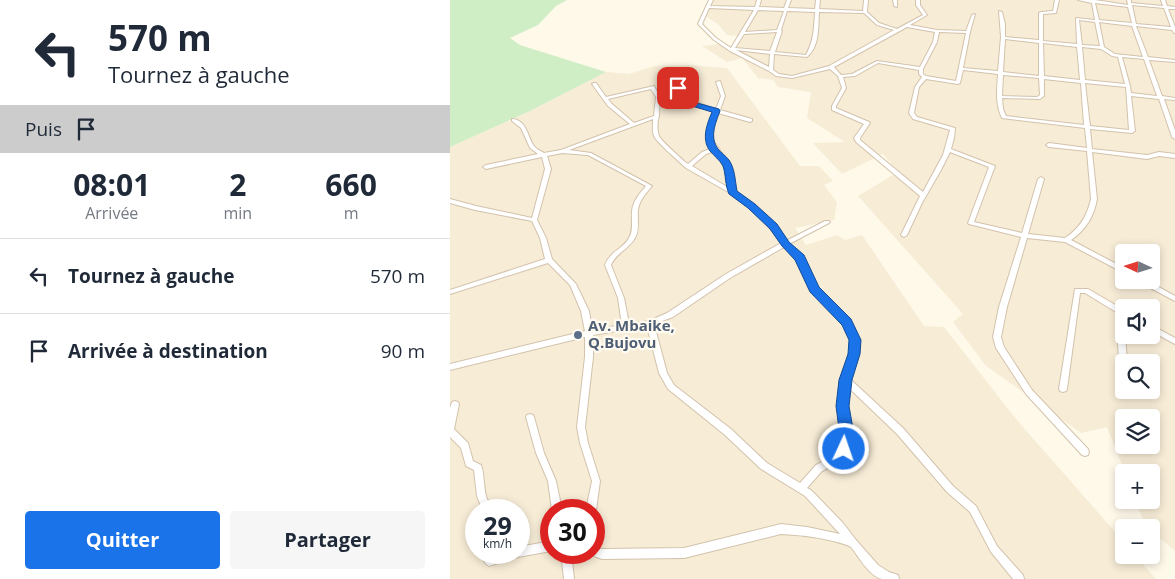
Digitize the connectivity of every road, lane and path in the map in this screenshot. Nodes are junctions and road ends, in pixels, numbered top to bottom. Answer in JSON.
{"nodes":[{"id":1,"x":711,"y":0,"type":"edge"},
{"id":2,"x":759,"y":0,"type":"edge"},
{"id":3,"x":789,"y":0,"type":"edge"},
{"id":4,"x":818,"y":0,"type":"edge"},
{"id":5,"x":866,"y":0,"type":"edge"},
{"id":6,"x":896,"y":0,"type":"edge"},
{"id":7,"x":918,"y":0,"type":"edge"},
{"id":8,"x":1057,"y":0,"type":"edge"},
{"id":9,"x":1080,"y":0,"type":"edge"},
{"id":10,"x":1163,"y":0,"type":"edge"},
{"id":11,"x":1093,"y":1,"type":"edge"},
{"id":12,"x":1129,"y":3,"type":"edge"},
{"id":13,"x":896,"y":6,"type":"dead end"},
{"id":14,"x":707,"y":8,"type":"junction"},
{"id":15,"x":1166,"y":8,"type":"junction"},
{"id":16,"x":1175,"y":8,"type":"edge"},
{"id":17,"x":756,"y":10,"type":"junction"},
{"id":18,"x":787,"y":11,"type":"junction"},
{"id":19,"x":816,"y":12,"type":"junction"},
{"id":20,"x":866,"y":12,"type":"junction"},
{"id":21,"x":1000,"y":12,"type":"dead end"},
{"id":22,"x":974,"y":15,"type":"dead end"},
{"id":23,"x":1096,"y":20,"type":"junction"},
{"id":24,"x":1134,"y":25,"type":"junction"},
{"id":25,"x":908,"y":26,"type":"junction"},
{"id":26,"x":897,"y":30,"type":"junction"},
{"id":27,"x":1175,"y":30,"type":"edge"},
{"id":28,"x":780,"y":31,"type":"junction"},
{"id":29,"x":937,"y":31,"type":"junction"},
{"id":30,"x":968,"y":32,"type":"junction"},
{"id":31,"x":744,"y":33,"type":"junction"},
{"id":32,"x":1004,"y":38,"type":"junction"},
{"id":33,"x":1042,"y":41,"type":"junction"},
{"id":34,"x":1080,"y":46,"type":"junction"},
{"id":35,"x":1102,"y":48,"type":"junction"},
{"id":36,"x":733,"y":50,"type":"junction"},
{"id":37,"x":772,"y":53,"type":"junction"},
{"id":38,"x":1120,"y":56,"type":"junction"},
{"id":39,"x":1146,"y":59,"type":"junction"},
{"id":40,"x":1175,"y":62,"type":"edge"},
{"id":41,"x":831,"y":67,"type":"junction"},
{"id":42,"x":921,"y":69,"type":"junction"},
{"id":43,"x":962,"y":69,"type":"junction"},
{"id":44,"x":771,"y":70,"type":"junction"},
{"id":45,"x":1000,"y":74,"type":"junction"},
{"id":46,"x":671,"y":76,"type":"dead end"},
{"id":47,"x":840,"y":76,"type":"junction"},
{"id":48,"x":925,"y":77,"type":"junction"},
{"id":49,"x":1042,"y":78,"type":"junction"},
{"id":50,"x":718,"y":82,"type":"dead end"},
{"id":51,"x":1084,"y":82,"type":"junction"},
{"id":52,"x":594,"y":84,"type":"dead end"},
{"id":53,"x":1128,"y":86,"type":"junction"},
{"id":54,"x":1129,"y":94,"type":"junction"},
{"id":55,"x":1000,"y":96,"type":"junction"},
{"id":56,"x":606,"y":98,"type":"junction"},
{"id":57,"x":1161,"y":98,"type":"junction"},
{"id":58,"x":1175,"y":100,"type":"edge"},
{"id":59,"x":716,"y":111,"type":"junction"},
{"id":60,"x":657,"y":116,"type":"junction"},
{"id":61,"x":514,"y":120,"type":"dead end"},
{"id":62,"x":750,"y":120,"type":"dead end"},
{"id":63,"x":633,"y":124,"type":"junction"},
{"id":64,"x":1088,"y":127,"type":"junction"},
{"id":65,"x":1175,"y":137,"type":"edge"},
{"id":66,"x":583,"y":144,"type":"junction"},
{"id":67,"x":1049,"y":145,"type":"dead end"},
{"id":68,"x":713,"y":149,"type":"junction"},
{"id":69,"x":949,"y":150,"type":"junction"},
{"id":70,"x":1090,"y":150,"type":"junction"},
{"id":71,"x":562,"y":151,"type":"junction"},
{"id":72,"x":589,"y":154,"type":"junction"},
{"id":73,"x":544,"y":156,"type":"junction"},
{"id":74,"x":1175,"y":156,"type":"edge"},
{"id":75,"x":688,"y":167,"type":"junction"},
{"id":76,"x":486,"y":168,"type":"dead end"},
{"id":77,"x":1041,"y":179,"type":"dead end"},
{"id":78,"x":732,"y":192,"type":"junction"},
{"id":79,"x":923,"y":195,"type":"junction"},
{"id":80,"x":450,"y":201,"type":"edge"},
{"id":81,"x":534,"y":220,"type":"junction"},
{"id":82,"x":827,"y":222,"type":"dead end"},
{"id":83,"x":904,"y":235,"type":"dead end"},
{"id":84,"x":1024,"y":236,"type":"junction"},
{"id":85,"x":1066,"y":240,"type":"junction"},
{"id":86,"x":785,"y":244,"type":"junction"},
{"id":87,"x":549,"y":260,"type":"junction"},
{"id":88,"x":1115,"y":265,"type":"edge"},
{"id":89,"x":1157,"y":289,"type":"edge"},
{"id":90,"x":450,"y":292,"type":"edge"},
{"id":91,"x":1175,"y":299,"type":"edge"},
{"id":92,"x":1115,"y":308,"type":"edge"},
{"id":93,"x":650,"y":323,"type":"junction"},
{"id":94,"x":626,"y":326,"type":"junction"},
{"id":95,"x":590,"y":333,"type":"junction"},
{"id":96,"x":1160,"y":333,"type":"edge"},
{"id":97,"x":1175,"y":341,"type":"edge"},
{"id":98,"x":450,"y":367,"type":"edge"},
{"id":99,"x":846,"y":380,"type":"junction"},
{"id":100,"x":1063,"y":389,"type":"dead end"},
{"id":101,"x":454,"y":404,"type":"dead end"},
{"id":102,"x":530,"y":417,"type":"dead end"},
{"id":103,"x":450,"y":430,"type":"edge"},
{"id":104,"x":1085,"y":452,"type":"dead end"},
{"id":105,"x":801,"y":488,"type":"junction"},
{"id":106,"x":482,"y":499,"type":"edge"},
{"id":107,"x":555,"y":499,"type":"edge"},
{"id":108,"x":593,"y":499,"type":"edge"},
{"id":109,"x":852,"y":542,"type":"junction"},
{"id":110,"x":605,"y":554,"type":"edge"},
{"id":111,"x":567,"y":564,"type":"edge"},
{"id":112,"x":877,"y":576,"type":"edge"},
{"id":113,"x":569,"y":579,"type":"edge"},
{"id":114,"x":894,"y":579,"type":"edge"},
{"id":115,"x":1019,"y":579,"type":"edge"}],
"edges":[{"from":1,"to":14,"type":"street"},
{"from":2,"to":17,"type":"street"},
{"from":3,"to":18,"type":"street"},
{"from":4,"to":19,"type":"street"},
{"from":5,"to":20,"type":"street"},
{"from":6,"to":13,"type":"street"},
{"from":7,"to":25,"type":"street"},
{"from":8,"to":33,"type":"street"},
{"from":9,"to":11,"type":"street"},
{"from":10,"to":15,"type":"street"},
{"from":11,"to":12,"type":"street"},
{"from":11,"to":23,"type":"street"},
{"from":12,"to":15,"type":"street"},
{"from":12,"to":24,"type":"street"},
{"from":14,"to":17,"type":"street"},
{"from":14,"to":36,"type":"street"},
{"from":15,"to":16,"type":"street"},
{"from":15,"to":27,"type":"street"},
{"from":17,"to":18,"type":"street"},
{"from":17,"to":31,"type":"street"},
{"from":18,"to":19,"type":"street"},
{"from":18,"to":28,"type":"street"},
{"from":19,"to":20,"type":"street"},
{"from":19,"to":37,"type":"street"},
{"from":20,"to":26,"type":"street"},
{"from":21,"to":32,"type":"street"},
{"from":22,"to":30,"type":"street"},
{"from":23,"to":24,"type":"street"},
{"from":23,"to":34,"type":"street"},
{"from":23,"to":35,"type":"street"},
{"from":24,"to":27,"type":"street"},
{"from":24,"to":39,"type":"street"},
{"from":25,"to":26,"type":"street"},
{"from":25,"to":29,"type":"street"},
{"from":26,"to":41,"type":"street"},
{"from":28,"to":31,"type":"street"},
{"from":28,"to":37,"type":"street"},
{"from":29,"to":30,"type":"street"},
{"from":29,"to":42,"type":"street"},
{"from":30,"to":43,"type":"street"},
{"from":31,"to":36,"type":"street"},
{"from":32,"to":33,"type":"street"},
{"from":32,"to":45,"type":"street"},
{"from":33,"to":34,"type":"street"},
{"from":33,"to":49,"type":"street"},
{"from":34,"to":35,"type":"street"},
{"from":34,"to":51,"type":"street"},
{"from":35,"to":38,"type":"street"},
{"from":36,"to":37,"type":"street"},
{"from":36,"to":44,"type":"street"},
{"from":37,"to":44,"type":"street"},
{"from":38,"to":39,"type":"street"},
{"from":38,"to":53,"type":"street"},
{"from":39,"to":40,"type":"street"},
{"from":39,"to":57,"type":"street"},
{"from":41,"to":44,"type":"street"},
{"from":41,"to":47,"type":"street"},
{"from":42,"to":47,"type":"street"},
{"from":42,"to":48,"type":"street"},
{"from":43,"to":45,"type":"street"},
{"from":43,"to":48,"type":"street"},
{"from":45,"to":49,"type":"street"},
{"from":45,"to":55,"type":"street"},
{"from":46,"to":59,"type":"street"},
{"from":47,"to":79,"type":"street"},
{"from":48,"to":69,"type":"street"},
{"from":49,"to":51,"type":"street"},
{"from":49,"to":55,"type":"street"},
{"from":50,"to":59,"type":"street"},
{"from":51,"to":53,"type":"street"},
{"from":51,"to":64,"type":"street"},
{"from":52,"to":56,"type":"street"},
{"from":53,"to":54,"type":"street"},
{"from":54,"to":57,"type":"street"},
{"from":54,"to":64,"type":"street"},
{"from":55,"to":64,"type":"street"},
{"from":56,"to":60,"type":"street"},
{"from":56,"to":63,"type":"street"},
{"from":57,"to":58,"type":"street"},
{"from":57,"to":65,"type":"street"},
{"from":59,"to":62,"type":"street"},
{"from":59,"to":68,"type":"street"},
{"from":60,"to":63,"type":"street"},
{"from":60,"to":75,"type":"street"},
{"from":61,"to":73,"type":"street"},
{"from":63,"to":66,"type":"street"},
{"from":64,"to":70,"type":"street"},
{"from":66,"to":71,"type":"street"},
{"from":66,"to":72,"type":"street"},
{"from":67,"to":70,"type":"street"},
{"from":68,"to":75,"type":"street"},
{"from":68,"to":78,"type":"street"},
{"from":69,"to":79,"type":"street"},
{"from":69,"to":84,"type":"street"},
{"from":70,"to":74,"type":"street"},
{"from":70,"to":85,"type":"street"},
{"from":71,"to":72,"type":"street"},
{"from":71,"to":73,"type":"street"},
{"from":72,"to":94,"type":"street"},
{"from":73,"to":76,"type":"street"},
{"from":73,"to":81,"type":"street"},
{"from":75,"to":78,"type":"street"},
{"from":77,"to":84,"type":"street"},
{"from":78,"to":86,"type":"street"},
{"from":79,"to":83,"type":"street"},
{"from":80,"to":81,"type":"street"},
{"from":81,"to":87,"type":"street"},
{"from":82,"to":86,"type":"street"},
{"from":84,"to":85,"type":"street"},
{"from":84,"to":104,"type":"street"},
{"from":85,"to":88,"type":"street"},
{"from":86,"to":93,"type":"street"},
{"from":86,"to":99,"type":"street"},
{"from":87,"to":90,"type":"street"},
{"from":87,"to":95,"type":"street"},
{"from":89,"to":91,"type":"street"},
{"from":92,"to":100,"type":"street"},
{"from":93,"to":94,"type":"street"},
{"from":93,"to":105,"type":"street"},
{"from":94,"to":95,"type":"street"},
{"from":95,"to":98,"type":"street"},
{"from":95,"to":108,"type":"street"},
{"from":96,"to":97,"type":"street"},
{"from":99,"to":105,"type":"street"},
{"from":99,"to":115,"type":"street"},
{"from":101,"to":103,"type":"street"},
{"from":102,"to":107,"type":"street"},
{"from":103,"to":106,"type":"street"},
{"from":105,"to":109,"type":"street"},
{"from":109,"to":110,"type":"street"},
{"from":109,"to":112,"type":"street"},
{"from":111,"to":113,"type":"street"},
{"from":112,"to":114,"type":"street"}]}
